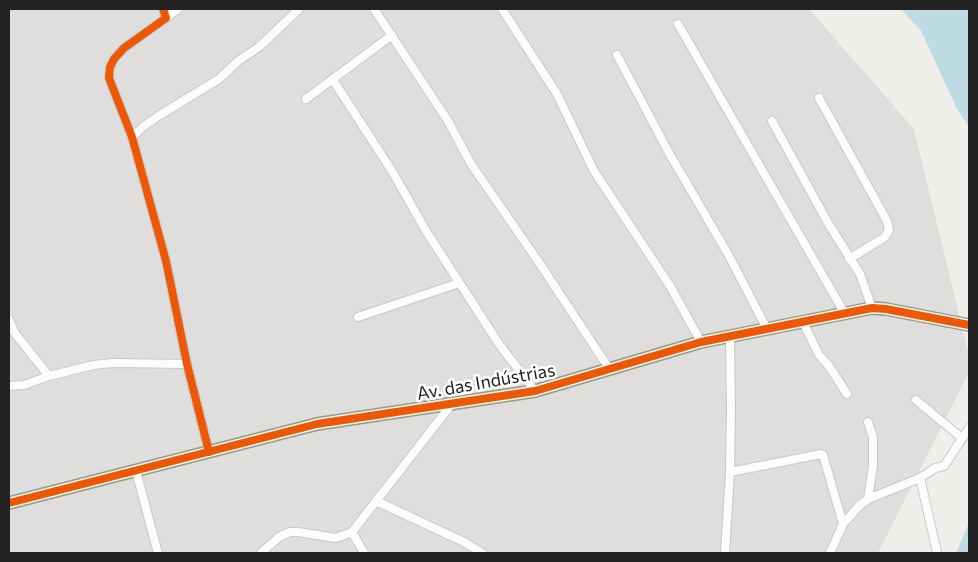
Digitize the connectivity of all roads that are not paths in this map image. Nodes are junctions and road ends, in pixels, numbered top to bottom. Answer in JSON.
{"nodes":[{"id":1,"x":163,"y":9,"type":"edge"},
{"id":2,"x":178,"y":9,"type":"edge"},
{"id":3,"x":299,"y":9,"type":"edge"},
{"id":4,"x":374,"y":9,"type":"edge"},
{"id":5,"x":502,"y":9,"type":"edge"},
{"id":6,"x":166,"y":18,"type":"junction"},
{"id":7,"x":678,"y":24,"type":"dead end"},
{"id":8,"x":392,"y":35,"type":"junction"},
{"id":9,"x":617,"y":55,"type":"dead end"},
{"id":10,"x":333,"y":80,"type":"junction"},
{"id":11,"x":819,"y":98,"type":"dead end"},
{"id":12,"x":306,"y":99,"type":"dead end"},
{"id":13,"x":772,"y":121,"type":"dead end"},
{"id":14,"x":132,"y":137,"type":"junction"},
{"id":15,"x":850,"y":259,"type":"junction"},
{"id":16,"x":459,"y":283,"type":"junction"},
{"id":17,"x":872,"y":308,"type":"junction"},
{"id":18,"x":845,"y":314,"type":"junction"},
{"id":19,"x":358,"y":317,"type":"dead end"},
{"id":20,"x":9,"y":319,"type":"edge"},
{"id":21,"x":803,"y":322,"type":"junction"},
{"id":22,"x":969,"y":325,"type":"edge"},
{"id":23,"x":767,"y":329,"type":"junction"},
{"id":24,"x":730,"y":337,"type":"junction"},
{"id":25,"x":701,"y":342,"type":"junction"},
{"id":26,"x":187,"y":364,"type":"junction"},
{"id":27,"x":610,"y":370,"type":"junction"},
{"id":28,"x":49,"y":376,"type":"junction"},
{"id":29,"x":9,"y":386,"type":"edge"},
{"id":30,"x":536,"y":391,"type":"junction"},
{"id":31,"x":847,"y":394,"type":"dead end"},
{"id":32,"x":916,"y":400,"type":"dead end"},
{"id":33,"x":451,"y":405,"type":"junction"},
{"id":34,"x":868,"y":422,"type":"dead end"},
{"id":35,"x":969,"y":428,"type":"edge"},
{"id":36,"x":962,"y":438,"type":"junction"},
{"id":37,"x":208,"y":452,"type":"junction"},
{"id":38,"x":136,"y":470,"type":"junction"},
{"id":39,"x":730,"y":472,"type":"junction"},
{"id":40,"x":920,"y":478,"type":"junction"},
{"id":41,"x":868,"y":499,"type":"junction"},
{"id":42,"x":376,"y":500,"type":"junction"},
{"id":43,"x":9,"y":503,"type":"edge"},
{"id":44,"x":842,"y":524,"type":"junction"},
{"id":45,"x":352,"y":532,"type":"junction"},
{"id":46,"x":937,"y":552,"type":"dead end"},
{"id":47,"x":158,"y":553,"type":"edge"},
{"id":48,"x":261,"y":553,"type":"edge"},
{"id":49,"x":364,"y":553,"type":"edge"},
{"id":50,"x":482,"y":553,"type":"edge"},
{"id":51,"x":725,"y":553,"type":"edge"},
{"id":52,"x":830,"y":553,"type":"edge"}],
"edges":[{"from":1,"to":6,"type":"street"},
{"from":2,"to":6,"type":"street"},
{"from":3,"to":14,"type":"street"},
{"from":4,"to":8,"type":"street"},
{"from":5,"to":25,"type":"street"},
{"from":6,"to":14,"type":"street"},
{"from":7,"to":18,"type":"street"},
{"from":8,"to":10,"type":"street"},
{"from":8,"to":27,"type":"street"},
{"from":9,"to":23,"type":"street"},
{"from":10,"to":12,"type":"street"},
{"from":10,"to":16,"type":"street"},
{"from":11,"to":15,"type":"street"},
{"from":13,"to":15,"type":"street"},
{"from":14,"to":26,"type":"street"},
{"from":15,"to":17,"type":"street"},
{"from":16,"to":19,"type":"street"},
{"from":16,"to":30,"type":"street"},
{"from":17,"to":18,"type":"street","name":"Av. das Indústrias"},
{"from":17,"to":22,"type":"street","name":"Av. das Indústrias"},
{"from":18,"to":21,"type":"street","name":"Av. das Indústrias"},
{"from":20,"to":28,"type":"street"},
{"from":21,"to":23,"type":"street","name":"Av. das Indústrias"},
{"from":21,"to":31,"type":"street"},
{"from":23,"to":24,"type":"street","name":"Av. das Indústrias"},
{"from":24,"to":25,"type":"street","name":"Av. das Indústrias"},
{"from":24,"to":39,"type":"street"},
{"from":25,"to":27,"type":"street","name":"Av. das Indústrias"},
{"from":26,"to":28,"type":"street"},
{"from":26,"to":37,"type":"street"},
{"from":27,"to":30,"type":"street","name":"Av. das Indústrias"},
{"from":28,"to":29,"type":"street"},
{"from":30,"to":33,"type":"street","name":"Av. das Indústrias"},
{"from":32,"to":36,"type":"street"},
{"from":33,"to":37,"type":"street","name":"Av. das Indústrias"},
{"from":33,"to":42,"type":"street"},
{"from":34,"to":41,"type":"street"},
{"from":35,"to":36,"type":"street"},
{"from":36,"to":40,"type":"street"},
{"from":37,"to":38,"type":"street","name":"Av. das Indústrias"},
{"from":38,"to":43,"type":"street","name":"Av. das Indústrias"},
{"from":38,"to":47,"type":"street"},
{"from":39,"to":44,"type":"street"},
{"from":39,"to":51,"type":"street"},
{"from":40,"to":41,"type":"street"},
{"from":40,"to":46,"type":"street"},
{"from":41,"to":44,"type":"street"},
{"from":42,"to":45,"type":"street"},
{"from":42,"to":50,"type":"street"},
{"from":44,"to":52,"type":"street"},
{"from":45,"to":48,"type":"street"},
{"from":45,"to":49,"type":"street"}]}
